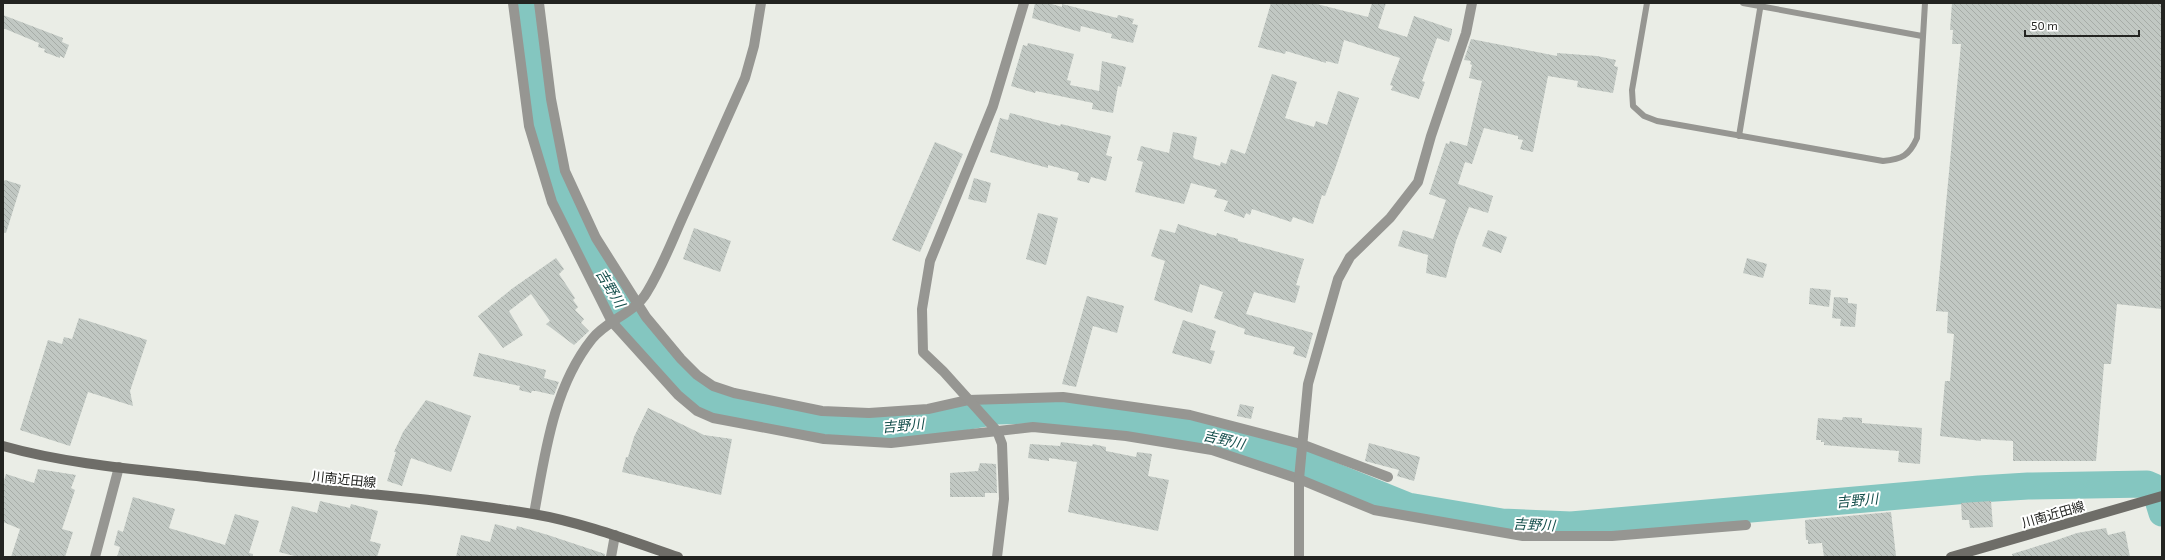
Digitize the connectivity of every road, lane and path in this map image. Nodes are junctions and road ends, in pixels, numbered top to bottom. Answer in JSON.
{"nodes":[{"id":1,"x":513,"y":3,"type":"edge"},
{"id":2,"x":539,"y":3,"type":"edge"},
{"id":3,"x":761,"y":3,"type":"edge"},
{"id":4,"x":1024,"y":3,"type":"edge"},
{"id":5,"x":1472,"y":3,"type":"edge"},
{"id":6,"x":1647,"y":3,"type":"edge"},
{"id":7,"x":1743,"y":3,"type":"edge"},
{"id":8,"x":1925,"y":3,"type":"edge"},
{"id":9,"x":1761,"y":5,"type":"edge"},
{"id":10,"x":1922,"y":36,"type":"junction"},
{"id":11,"x":1739,"y":136,"type":"junction"},
{"id":12,"x":635,"y":304,"type":"junction"},
{"id":13,"x":614,"y":320,"type":"junction"},
{"id":14,"x":971,"y":403,"type":"junction"},
{"id":15,"x":994,"y":427,"type":"junction"},
{"id":16,"x":1301,"y":444,"type":"junction"},
{"id":17,"x":3,"y":446,"type":"edge"},
{"id":18,"x":119,"y":467,"type":"junction"},
{"id":19,"x":1388,"y":477,"type":"dead end"},
{"id":20,"x":1299,"y":479,"type":"junction"},
{"id":21,"x":2162,"y":496,"type":"edge"},
{"id":22,"x":534,"y":514,"type":"junction"},
{"id":23,"x":1746,"y":525,"type":"dead end"},
{"id":24,"x":615,"y":536,"type":"junction"},
{"id":25,"x":94,"y":557,"type":"edge"},
{"id":26,"x":611,"y":557,"type":"edge"},
{"id":27,"x":678,"y":557,"type":"edge"},
{"id":28,"x":997,"y":557,"type":"edge"},
{"id":29,"x":1299,"y":557,"type":"edge"},
{"id":30,"x":1951,"y":557,"type":"edge"}],
"edges":[{"from":1,"to":13,"type":"street"},
{"from":2,"to":12,"type":"street"},
{"from":3,"to":12,"type":"street"},
{"from":4,"to":14,"type":"street"},
{"from":5,"to":16,"type":"street"},
{"from":6,"to":11,"type":"lane"},
{"from":7,"to":9,"type":"lane"},
{"from":8,"to":10,"type":"lane"},
{"from":9,"to":10,"type":"lane"},
{"from":9,"to":11,"type":"lane"},
{"from":10,"to":11,"type":"lane"},
{"from":12,"to":13,"type":"street"},
{"from":12,"to":14,"type":"street"},
{"from":13,"to":15,"type":"street"},
{"from":13,"to":22,"type":"street"},
{"from":14,"to":15,"type":"street"},
{"from":14,"to":16,"type":"street"},
{"from":15,"to":20,"type":"street"},
{"from":15,"to":28,"type":"street"},
{"from":16,"to":19,"type":"street"},
{"from":16,"to":20,"type":"street"},
{"from":17,"to":18,"type":"main road","name":"川南近田線"},
{"from":18,"to":22,"type":"main road","name":"川南近田線"},
{"from":18,"to":25,"type":"street"},
{"from":20,"to":23,"type":"street"},
{"from":20,"to":29,"type":"street"},
{"from":21,"to":30,"type":"main road","name":"川南近田線"},
{"from":22,"to":24,"type":"main road","name":"川南近田線"},
{"from":24,"to":26,"type":"street"},
{"from":24,"to":27,"type":"main road","name":"川南近田線"}]}
